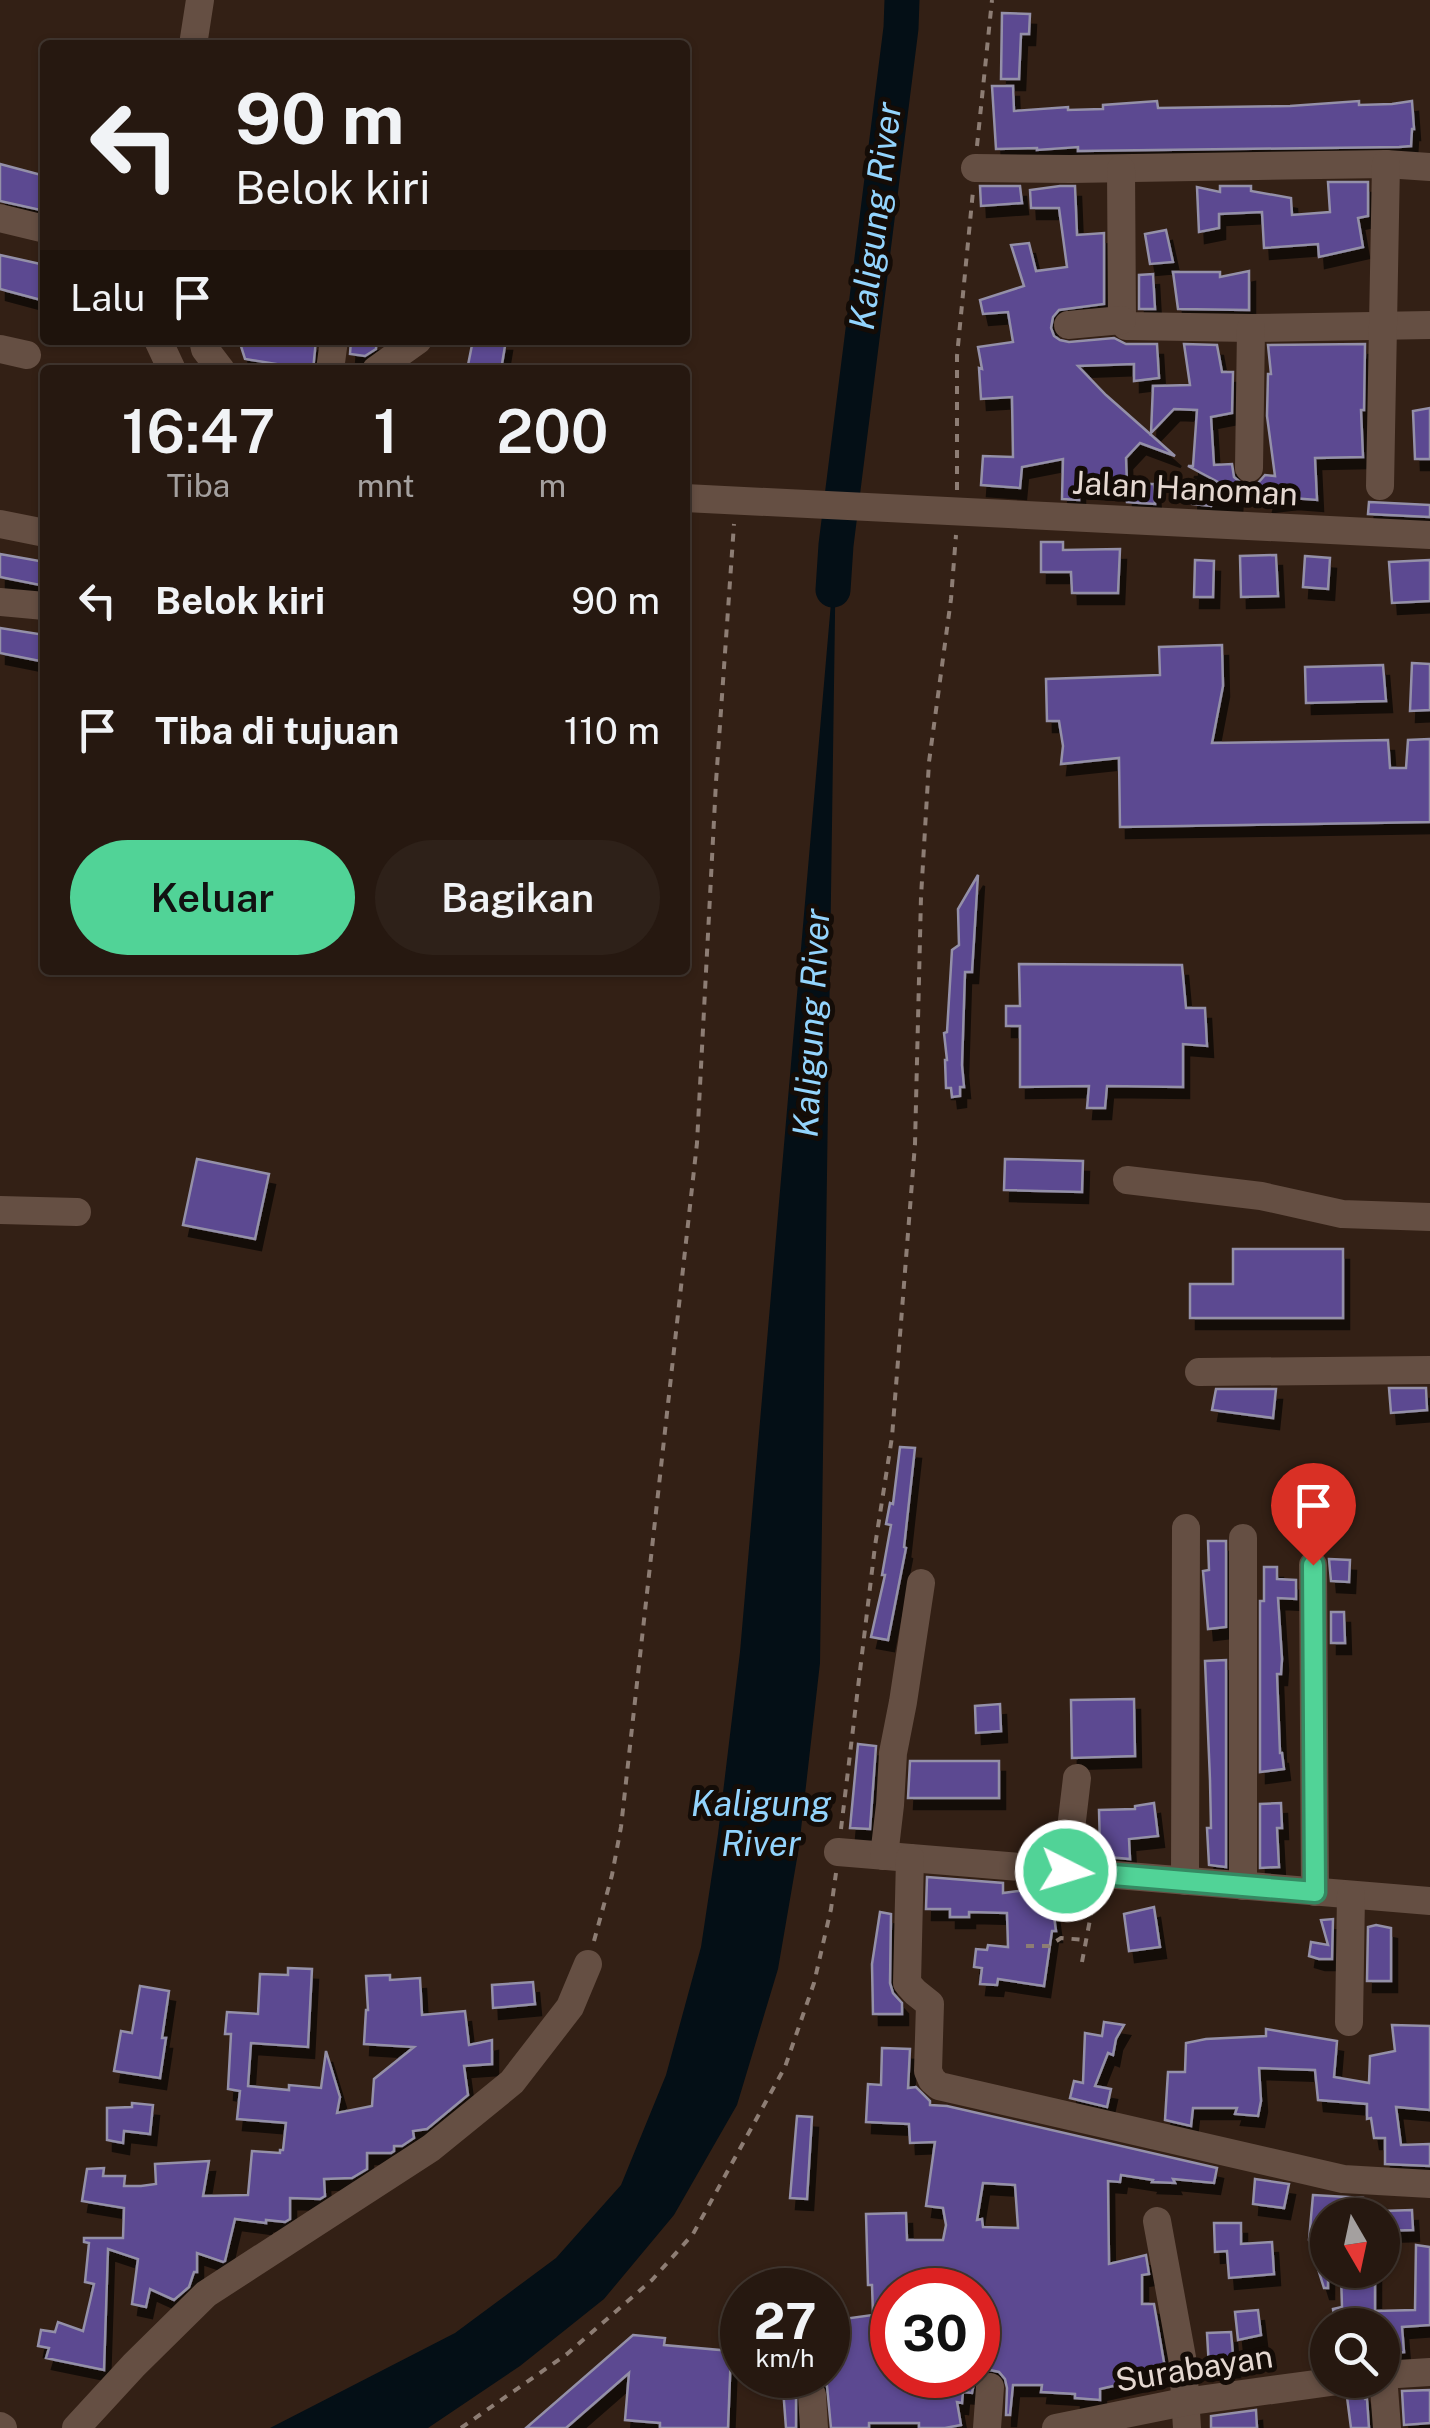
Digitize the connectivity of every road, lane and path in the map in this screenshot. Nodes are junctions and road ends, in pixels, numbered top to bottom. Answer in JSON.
{"nodes":[{"id":1,"x":200,"y":0,"type":"edge"},
{"id":2,"x":992,"y":0,"type":"edge"},
{"id":3,"x":194,"y":40,"type":"edge"},
{"id":4,"x":1386,"y":164,"type":"junction"},
{"id":5,"x":975,"y":168,"type":"junction"},
{"id":6,"x":1430,"y":168,"type":"edge"},
{"id":7,"x":1122,"y":169,"type":"junction"},
{"id":8,"x":0,"y":218,"type":"edge"},
{"id":9,"x":40,"y":228,"type":"edge"},
{"id":10,"x":1122,"y":320,"type":"junction"},
{"id":11,"x":1068,"y":325,"type":"dead end"},
{"id":12,"x":1383,"y":325,"type":"junction"},
{"id":13,"x":1430,"y":325,"type":"edge"},
{"id":14,"x":1252,"y":328,"type":"junction"},
{"id":15,"x":411,"y":345,"type":"edge"},
{"id":16,"x":383,"y":365,"type":"edge"},
{"id":17,"x":1249,"y":468,"type":"dead end"},
{"id":18,"x":1380,"y":486,"type":"dead end"},
{"id":19,"x":690,"y":498,"type":"edge"},
{"id":20,"x":736,"y":500,"type":"junction"},
{"id":21,"x":947,"y":512,"type":"junction"},
{"id":22,"x":0,"y":524,"type":"edge"},
{"id":23,"x":40,"y":532,"type":"edge"},
{"id":24,"x":1430,"y":535,"type":"edge"},
{"id":25,"x":0,"y":602,"type":"edge"},
{"id":26,"x":40,"y":606,"type":"edge"},
{"id":27,"x":1128,"y":1180,"type":"dead end"},
{"id":28,"x":0,"y":1210,"type":"edge"},
{"id":29,"x":77,"y":1212,"type":"dead end"},
{"id":30,"x":1430,"y":1218,"type":"edge"},
{"id":31,"x":1430,"y":1370,"type":"edge"},
{"id":32,"x":1199,"y":1372,"type":"dead end"},
{"id":33,"x":1186,"y":1528,"type":"dead end"},
{"id":34,"x":1243,"y":1538,"type":"dead end"},
{"id":35,"x":1313,"y":1565,"type":"dead end"},
{"id":36,"x":921,"y":1583,"type":"dead end"},
{"id":37,"x":1077,"y":1778,"type":"dead end"},
{"id":38,"x":838,"y":1852,"type":"junction"},
{"id":39,"x":897,"y":1857,"type":"junction"},
{"id":40,"x":1066,"y":1871,"type":"junction"},
{"id":41,"x":1100,"y":1874,"type":"junction"},
{"id":42,"x":1184,"y":1882,"type":"junction"},
{"id":43,"x":1242,"y":1886,"type":"junction"},
{"id":44,"x":1315,"y":1892,"type":"junction"},
{"id":45,"x":1351,"y":1895,"type":"junction"},
{"id":46,"x":1430,"y":1901,"type":"edge"},
{"id":47,"x":1085,"y":1940,"type":"junction"},
{"id":48,"x":1026,"y":1946,"type":"dead end"},
{"id":49,"x":1082,"y":1962,"type":"dead end"},
{"id":50,"x":588,"y":1964,"type":"joint"},
{"id":51,"x":1349,"y":2022,"type":"dead end"},
{"id":52,"x":1430,"y":2184,"type":"edge"},
{"id":53,"x":1156,"y":2221,"type":"dead end"},
{"id":54,"x":1430,"y":2372,"type":"edge"},
{"id":55,"x":1400,"y":2374,"type":"edge"},
{"id":56,"x":1310,"y":2388,"type":"edge"},
{"id":57,"x":812,"y":2398,"type":"edge"},
{"id":58,"x":989,"y":2398,"type":"edge"},
{"id":59,"x":1385,"y":2398,"type":"edge"},
{"id":60,"x":1186,"y":2415,"type":"edge"},
{"id":61,"x":1086,"y":2425,"type":"edge"},
{"id":62,"x":76,"y":2428,"type":"edge"},
{"id":63,"x":461,"y":2428,"type":"edge"},
{"id":64,"x":814,"y":2428,"type":"edge"},
{"id":65,"x":988,"y":2428,"type":"edge"},
{"id":66,"x":1056,"y":2428,"type":"edge"},
{"id":67,"x":1388,"y":2428,"type":"edge"}],
"edges":[{"from":1,"to":3,"type":"street"},
{"from":2,"to":5,"type":"path"},
{"from":4,"to":6,"type":"street"},
{"from":4,"to":7,"type":"street"},
{"from":4,"to":12,"type":"street"},
{"from":5,"to":7,"type":"street"},
{"from":5,"to":21,"type":"path"},
{"from":7,"to":10,"type":"street"},
{"from":8,"to":9,"type":"street"},
{"from":10,"to":11,"type":"street"},
{"from":10,"to":14,"type":"street"},
{"from":12,"to":13,"type":"street"},
{"from":12,"to":14,"type":"street"},
{"from":12,"to":18,"type":"street"},
{"from":14,"to":17,"type":"street"},
{"from":15,"to":16,"type":"street"},
{"from":19,"to":20,"type":"street","name":"Jalan Hanoman"},
{"from":20,"to":21,"type":"street","name":"Jalan Hanoman"},
{"from":20,"to":50,"type":"path"},
{"from":21,"to":24,"type":"street","name":"Jalan Hanoman"},
{"from":21,"to":38,"type":"path"},
{"from":22,"to":23,"type":"street"},
{"from":25,"to":26,"type":"street"},
{"from":27,"to":30,"type":"street"},
{"from":28,"to":29,"type":"street"},
{"from":31,"to":32,"type":"street"},
{"from":33,"to":42,"type":"street"},
{"from":34,"to":43,"type":"street"},
{"from":35,"to":44,"type":"street"},
{"from":36,"to":39,"type":"street"},
{"from":37,"to":40,"type":"street"},
{"from":38,"to":39,"type":"street"},
{"from":38,"to":63,"type":"path"},
{"from":39,"to":40,"type":"street"},
{"from":39,"to":52,"type":"street"},
{"from":40,"to":41,"type":"street"},
{"from":41,"to":42,"type":"street"},
{"from":41,"to":47,"type":"path"},
{"from":42,"to":43,"type":"street"},
{"from":43,"to":44,"type":"street"},
{"from":44,"to":45,"type":"street"},
{"from":45,"to":46,"type":"street"},
{"from":45,"to":51,"type":"street"},
{"from":47,"to":48,"type":"path"},
{"from":47,"to":49,"type":"path"},
{"from":50,"to":62,"type":"street"},
{"from":53,"to":60,"type":"street"},
{"from":54,"to":55,"type":"street"},
{"from":56,"to":60,"type":"street","name":"Surabayan"},
{"from":57,"to":64,"type":"street"},
{"from":58,"to":65,"type":"street"},
{"from":59,"to":67,"type":"street"},
{"from":60,"to":61,"type":"street","name":"Surabayan"},
{"from":61,"to":66,"type":"street","name":"Surabayan"}]}
